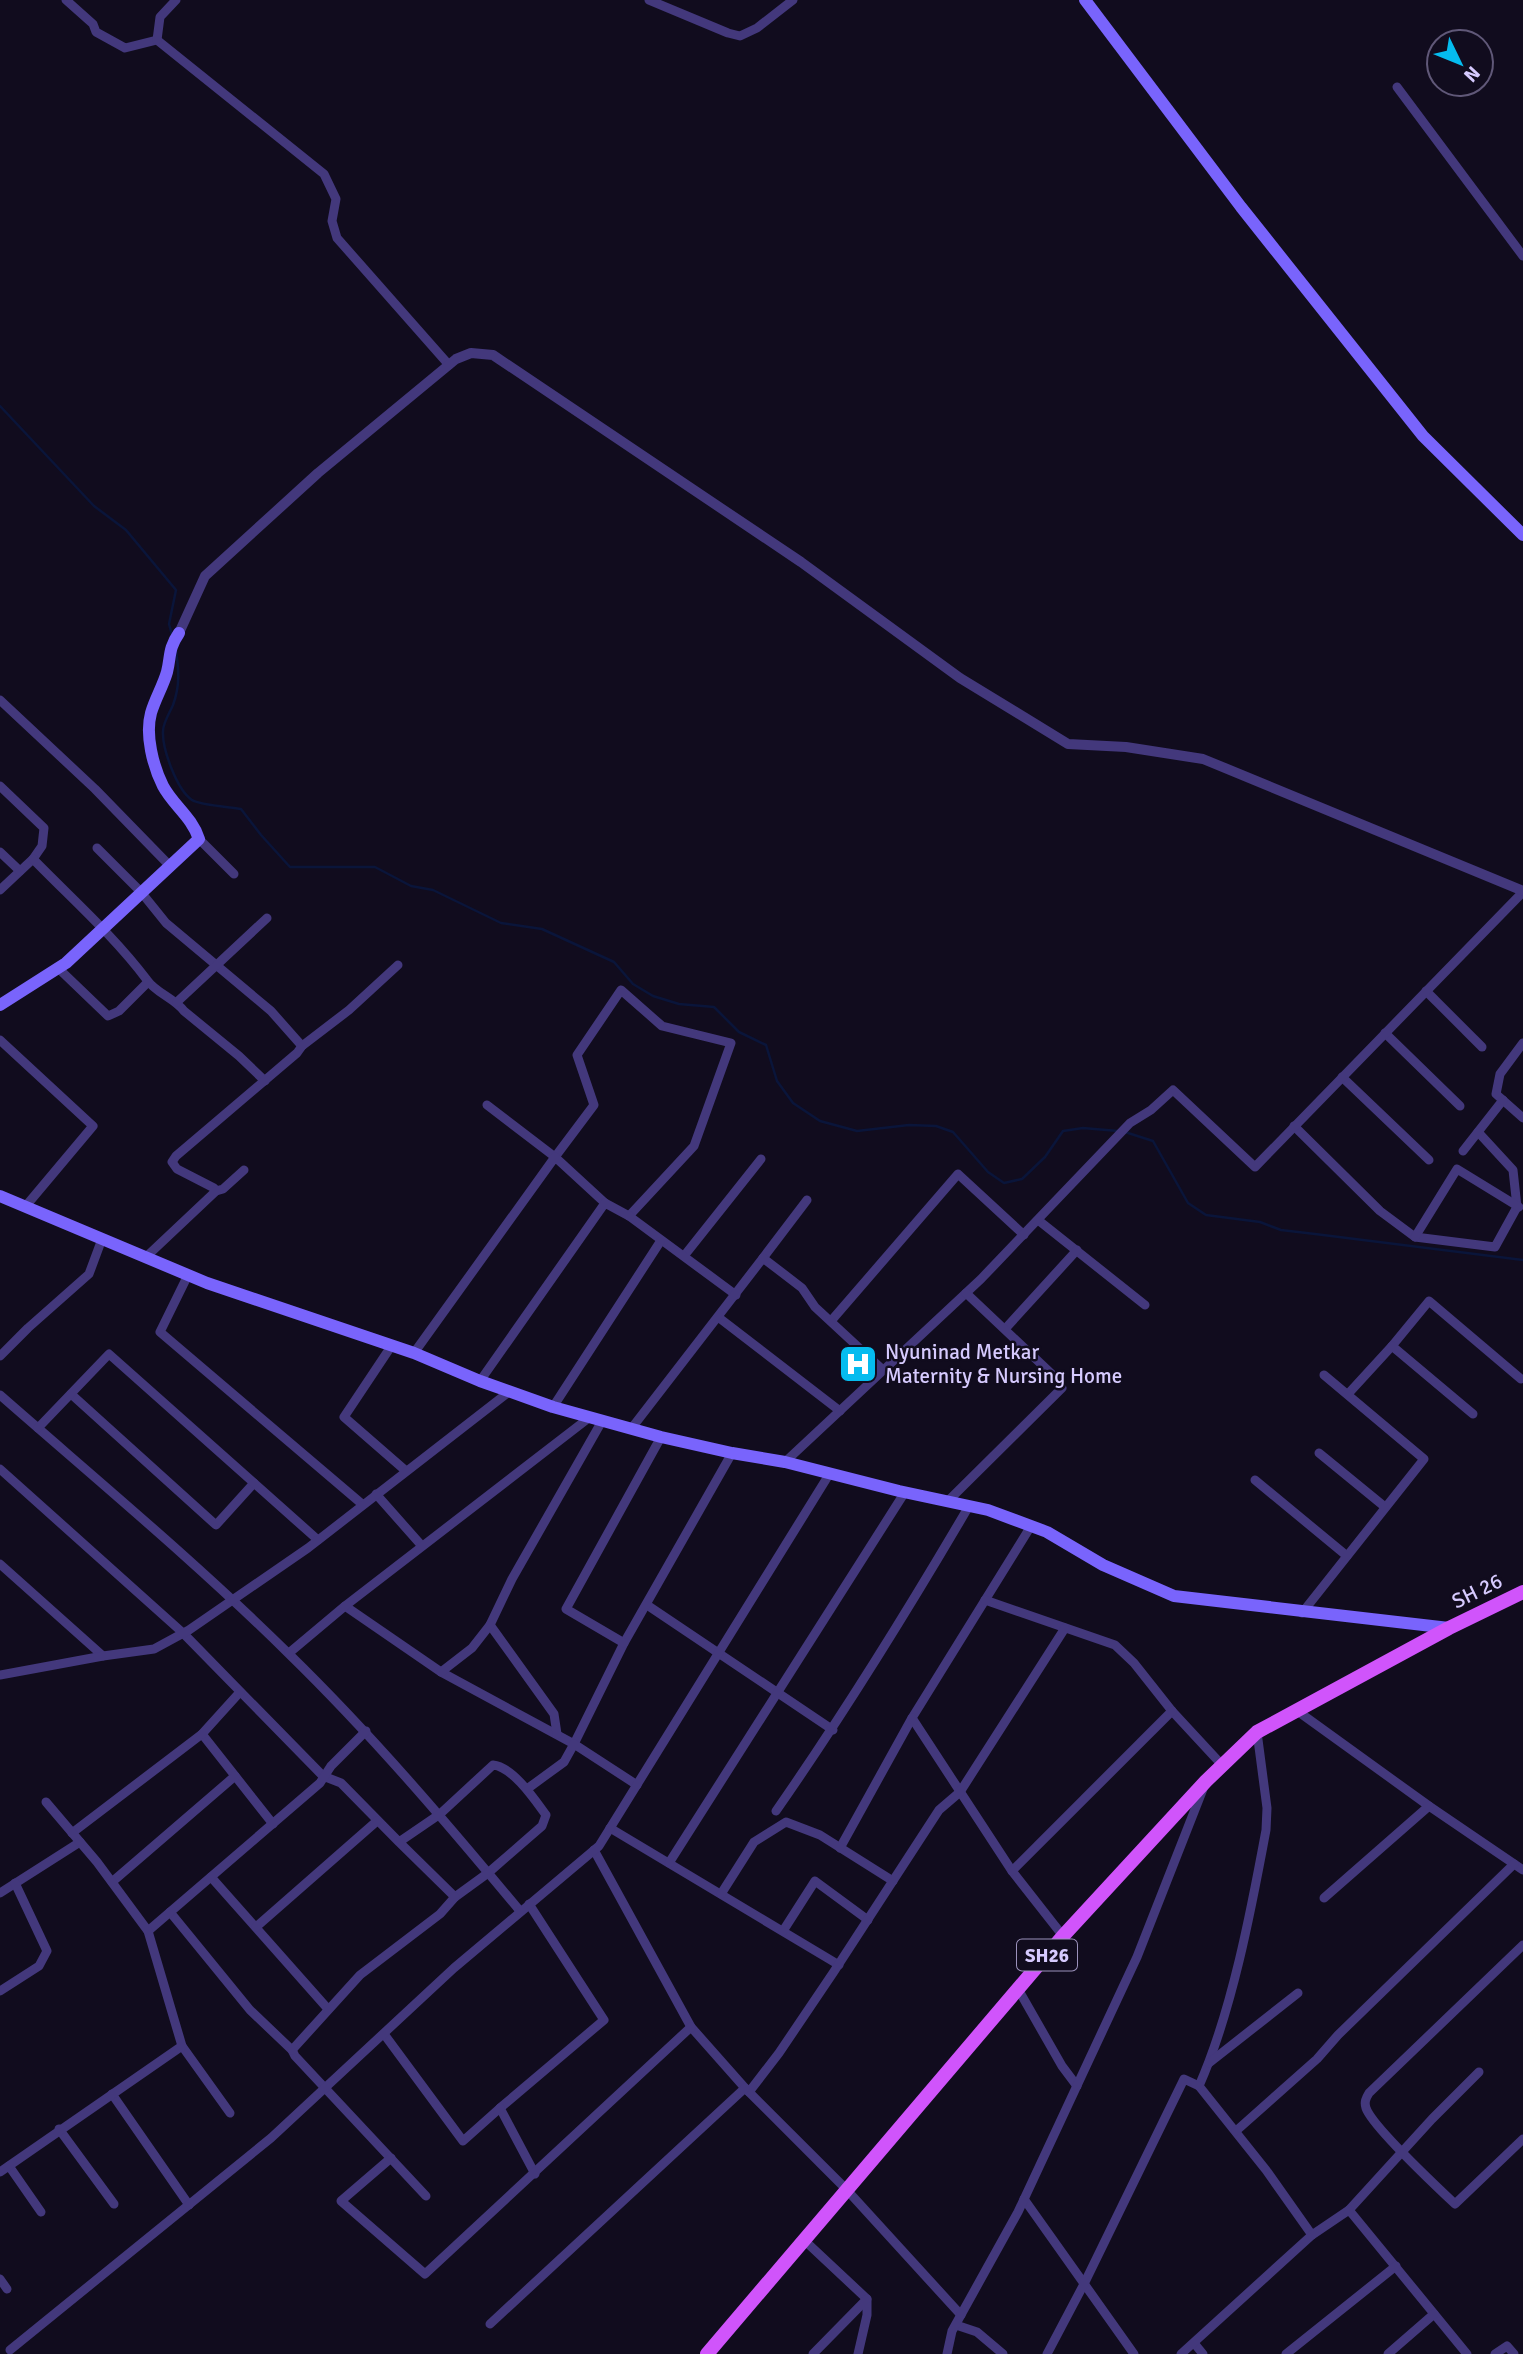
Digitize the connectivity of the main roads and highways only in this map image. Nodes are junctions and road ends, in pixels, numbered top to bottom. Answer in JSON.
{"nodes":[{"id":1,"x":1085,"y":0,"type":"edge"},
{"id":2,"x":1523,"y":535,"type":"edge"},
{"id":3,"x":180,"y":633,"type":"road end"},
{"id":4,"x":0,"y":1005,"type":"edge"},
{"id":5,"x":0,"y":1196,"type":"edge"},
{"id":6,"x":1523,"y":1592,"type":"edge"},
{"id":7,"x":1449,"y":1628,"type":"junction"},
{"id":8,"x":707,"y":2354,"type":"edge"}],
"edges":[{"from":1,"to":2,"type":"main road"},
{"from":3,"to":4,"type":"main road"},
{"from":5,"to":7,"type":"main road"},
{"from":6,"to":7,"type":"main road","name":"SH 26","number":"SH26"},
{"from":7,"to":8,"type":"main road","number":"SH26"}]}
